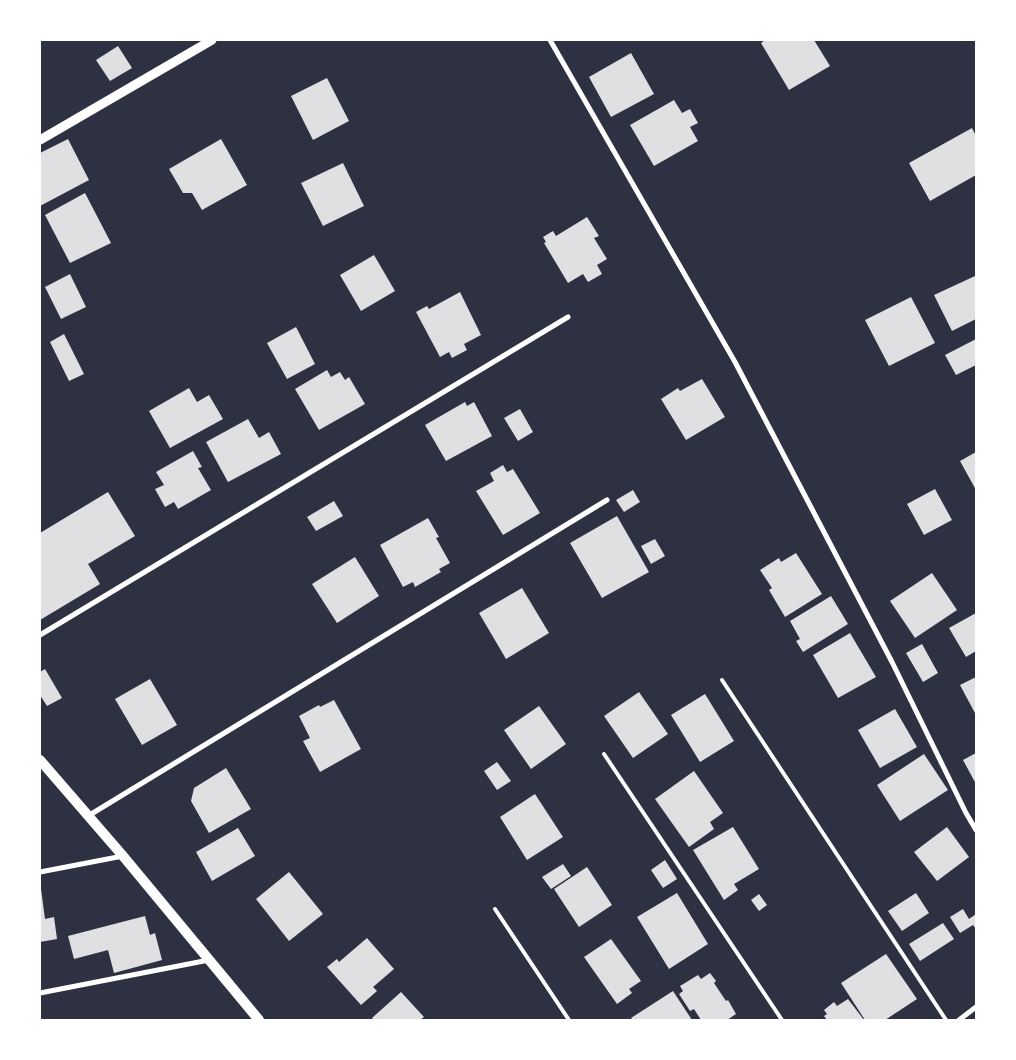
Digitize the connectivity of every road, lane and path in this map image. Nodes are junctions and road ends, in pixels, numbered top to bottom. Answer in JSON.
{"nodes":[{"id":1,"x":212,"y":40,"type":"edge"},
{"id":2,"x":550,"y":40,"type":"edge"},
{"id":3,"x":40,"y":140,"type":"edge"},
{"id":4,"x":568,"y":317,"type":"dead end"},
{"id":5,"x":607,"y":500,"type":"dead end"},
{"id":6,"x":40,"y":634,"type":"edge"},
{"id":7,"x":722,"y":680,"type":"dead end"},
{"id":8,"x":604,"y":754,"type":"dead end"},
{"id":9,"x":40,"y":760,"type":"edge"},
{"id":10,"x":88,"y":816,"type":"junction"},
{"id":11,"x":976,"y":830,"type":"edge"},
{"id":12,"x":123,"y":856,"type":"junction"},
{"id":13,"x":40,"y":872,"type":"edge"},
{"id":14,"x":495,"y":909,"type":"dead end"},
{"id":15,"x":210,"y":960,"type":"junction"},
{"id":16,"x":40,"y":993,"type":"edge"},
{"id":17,"x":976,"y":1007,"type":"edge"},
{"id":18,"x":259,"y":1020,"type":"edge"},
{"id":19,"x":569,"y":1020,"type":"edge"},
{"id":20,"x":782,"y":1020,"type":"edge"},
{"id":21,"x":946,"y":1020,"type":"edge"},
{"id":22,"x":959,"y":1020,"type":"edge"}],
"edges":[{"from":1,"to":3,"type":"street"},
{"from":2,"to":11,"type":"street"},
{"from":4,"to":6,"type":"street"},
{"from":5,"to":10,"type":"street"},
{"from":7,"to":21,"type":"lane"},
{"from":8,"to":20,"type":"lane"},
{"from":9,"to":10,"type":"main road"},
{"from":10,"to":12,"type":"main road"},
{"from":12,"to":13,"type":"street"},
{"from":12,"to":15,"type":"main road"},
{"from":14,"to":19,"type":"lane"},
{"from":15,"to":16,"type":"street"},
{"from":15,"to":18,"type":"main road"},
{"from":17,"to":22,"type":"street"}]}
